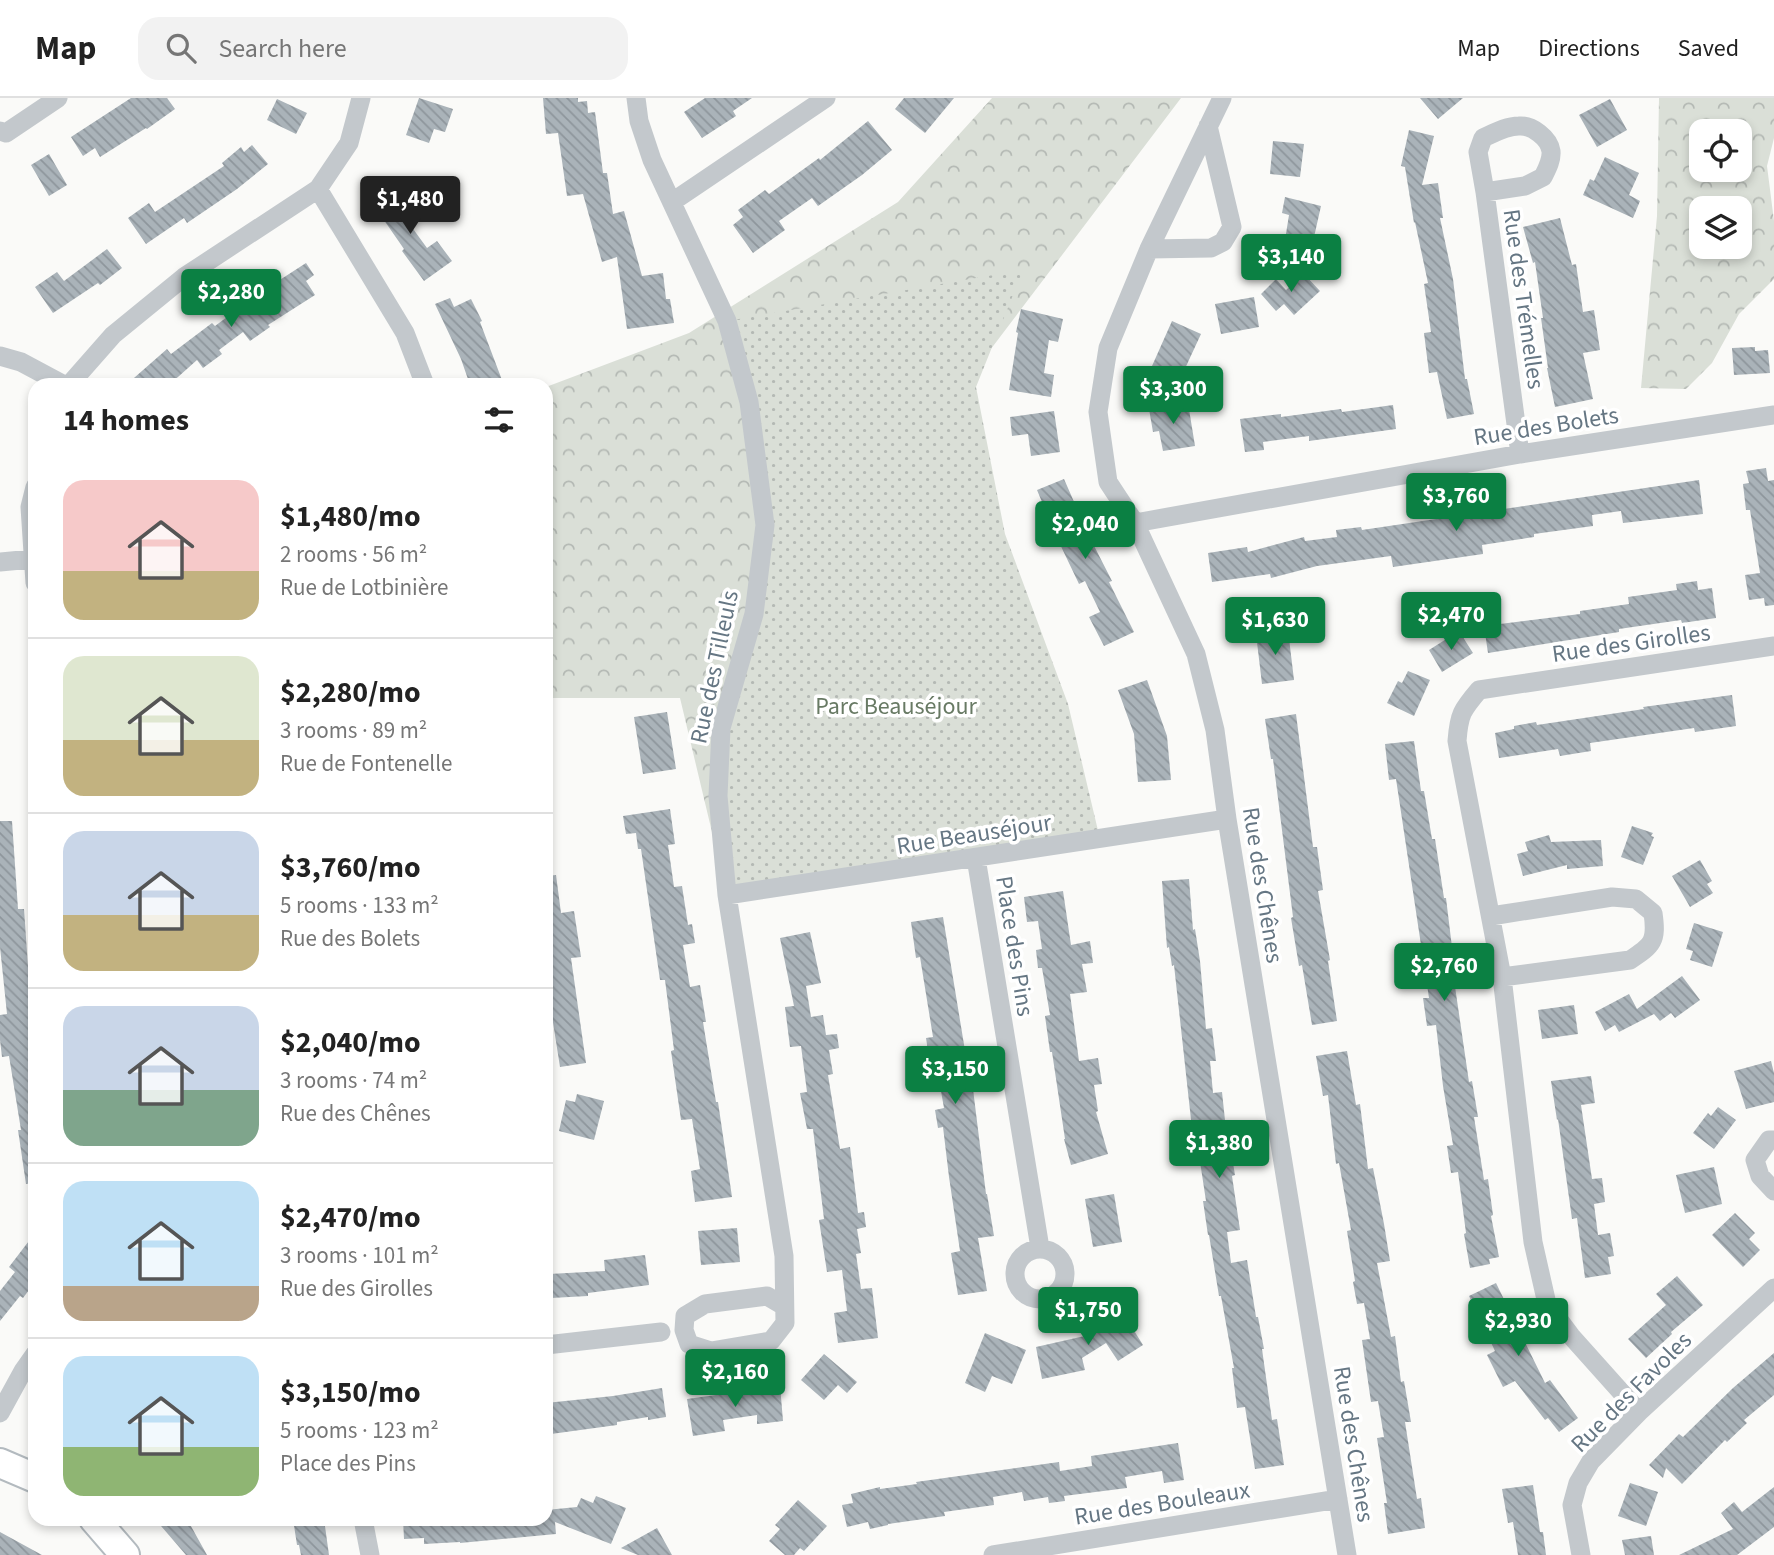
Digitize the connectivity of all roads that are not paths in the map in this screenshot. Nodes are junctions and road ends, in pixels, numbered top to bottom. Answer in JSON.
{"nodes":[{"id":1,"x":58,"y":98,"type":"edge"},
{"id":2,"x":361,"y":98,"type":"edge"},
{"id":3,"x":636,"y":98,"type":"edge"},
{"id":4,"x":826,"y":98,"type":"edge"},
{"id":5,"x":1222,"y":98,"type":"edge"},
{"id":6,"x":1208,"y":126,"type":"junction"},
{"id":7,"x":0,"y":131,"type":"edge"},
{"id":8,"x":318,"y":189,"type":"junction"},
{"id":9,"x":1485,"y":192,"type":"dead end"},
{"id":10,"x":672,"y":202,"type":"junction"},
{"id":11,"x":1149,"y":249,"type":"junction"},
{"id":12,"x":0,"y":356,"type":"edge"},
{"id":13,"x":53,"y":378,"type":"edge"},
{"id":14,"x":73,"y":378,"type":"edge"},
{"id":15,"x":422,"y":378,"type":"edge"},
{"id":16,"x":1774,"y":415,"type":"edge"},
{"id":17,"x":1520,"y":454,"type":"junction"},
{"id":18,"x":1135,"y":523,"type":"junction"},
{"id":19,"x":28,"y":559,"type":"edge"},
{"id":20,"x":0,"y":562,"type":"edge"},
{"id":21,"x":1774,"y":646,"type":"edge"},
{"id":22,"x":1227,"y":819,"type":"junction"},
{"id":23,"x":976,"y":858,"type":"junction"},
{"id":24,"x":727,"y":895,"type":"junction"},
{"id":25,"x":1491,"y":916,"type":"junction"},
{"id":26,"x":1502,"y":977,"type":"junction"},
{"id":27,"x":1774,"y":1140,"type":"edge"},
{"id":28,"x":1774,"y":1191,"type":"edge"},
{"id":29,"x":1040,"y":1248,"type":"dead end"},
{"id":30,"x":1774,"y":1288,"type":"edge"},
{"id":31,"x":784,"y":1306,"type":"junction"},
{"id":32,"x":661,"y":1332,"type":"dead end"},
{"id":33,"x":553,"y":1344,"type":"edge"},
{"id":34,"x":28,"y":1364,"type":"edge"},
{"id":35,"x":1639,"y":1412,"type":"junction"},
{"id":36,"x":0,"y":1413,"type":"edge"},
{"id":37,"x":0,"y":1463,"type":"edge"},
{"id":38,"x":28,"y":1475,"type":"edge"},
{"id":39,"x":1338,"y":1499,"type":"junction"},
{"id":40,"x":100,"y":1526,"type":"edge"},
{"id":41,"x":364,"y":1526,"type":"edge"},
{"id":42,"x":1088,"y":1547,"type":"edge"},
{"id":43,"x":125,"y":1555,"type":"edge"},
{"id":44,"x":370,"y":1555,"type":"edge"},
{"id":45,"x":993,"y":1555,"type":"edge"},
{"id":46,"x":1347,"y":1555,"type":"edge"},
{"id":47,"x":1581,"y":1555,"type":"edge"}],
"edges":[{"from":1,"to":7,"type":"street"},
{"from":2,"to":8,"type":"street"},
{"from":3,"to":10,"type":"street","name":"Rue des Tilleuls"},
{"from":4,"to":10,"type":"street"},
{"from":5,"to":6,"type":"street","name":"Rue des Chênes"},
{"from":6,"to":11,"type":"street","name":"Rue des Chênes"},
{"from":6,"to":11,"type":"street"},
{"from":8,"to":14,"type":"street"},
{"from":8,"to":15,"type":"street"},
{"from":9,"to":17,"type":"street","name":"Rue des Trémelles"},
{"from":10,"to":24,"type":"street","name":"Rue des Tilleuls"},
{"from":11,"to":18,"type":"street","name":"Rue des Chênes"},
{"from":12,"to":13,"type":"street"},
{"from":16,"to":17,"type":"street","name":"Rue des Bolets"},
{"from":17,"to":18,"type":"street","name":"Rue des Bolets"},
{"from":18,"to":22,"type":"street","name":"Rue des Chênes"},
{"from":19,"to":20,"type":"street"},
{"from":21,"to":25,"type":"street","name":"Rue des Girolles"},
{"from":22,"to":23,"type":"street","name":"Rue Beauséjour"},
{"from":22,"to":39,"type":"street","name":"Rue des Chênes"},
{"from":23,"to":24,"type":"street","name":"Rue Beauséjour"},
{"from":23,"to":29,"type":"street","name":"Place des Pins"},
{"from":24,"to":31,"type":"street","name":"Rue des Tilleuls"},
{"from":25,"to":26,"type":"street","name":"Rue des Girolles"},
{"from":25,"to":26,"type":"street"},
{"from":26,"to":35,"type":"street","name":"Rue des Girolles"},
{"from":27,"to":28,"type":"street"},
{"from":30,"to":35,"type":"street","name":"Rue des Favoles"},
{"from":31,"to":31,"type":"street","name":"Rue des Tilleuls"},
{"from":32,"to":33,"type":"street"},
{"from":34,"to":36,"type":"street"},
{"from":35,"to":47,"type":"street","name":"Rue des Favoles"},
{"from":37,"to":38,"type":"street"},
{"from":39,"to":42,"type":"street","name":"Rue des Bouleaux"},
{"from":39,"to":46,"type":"street","name":"Rue des Chênes"},
{"from":40,"to":43,"type":"street"},
{"from":41,"to":44,"type":"street"},
{"from":42,"to":45,"type":"street","name":"Rue des Bouleaux"}]}
